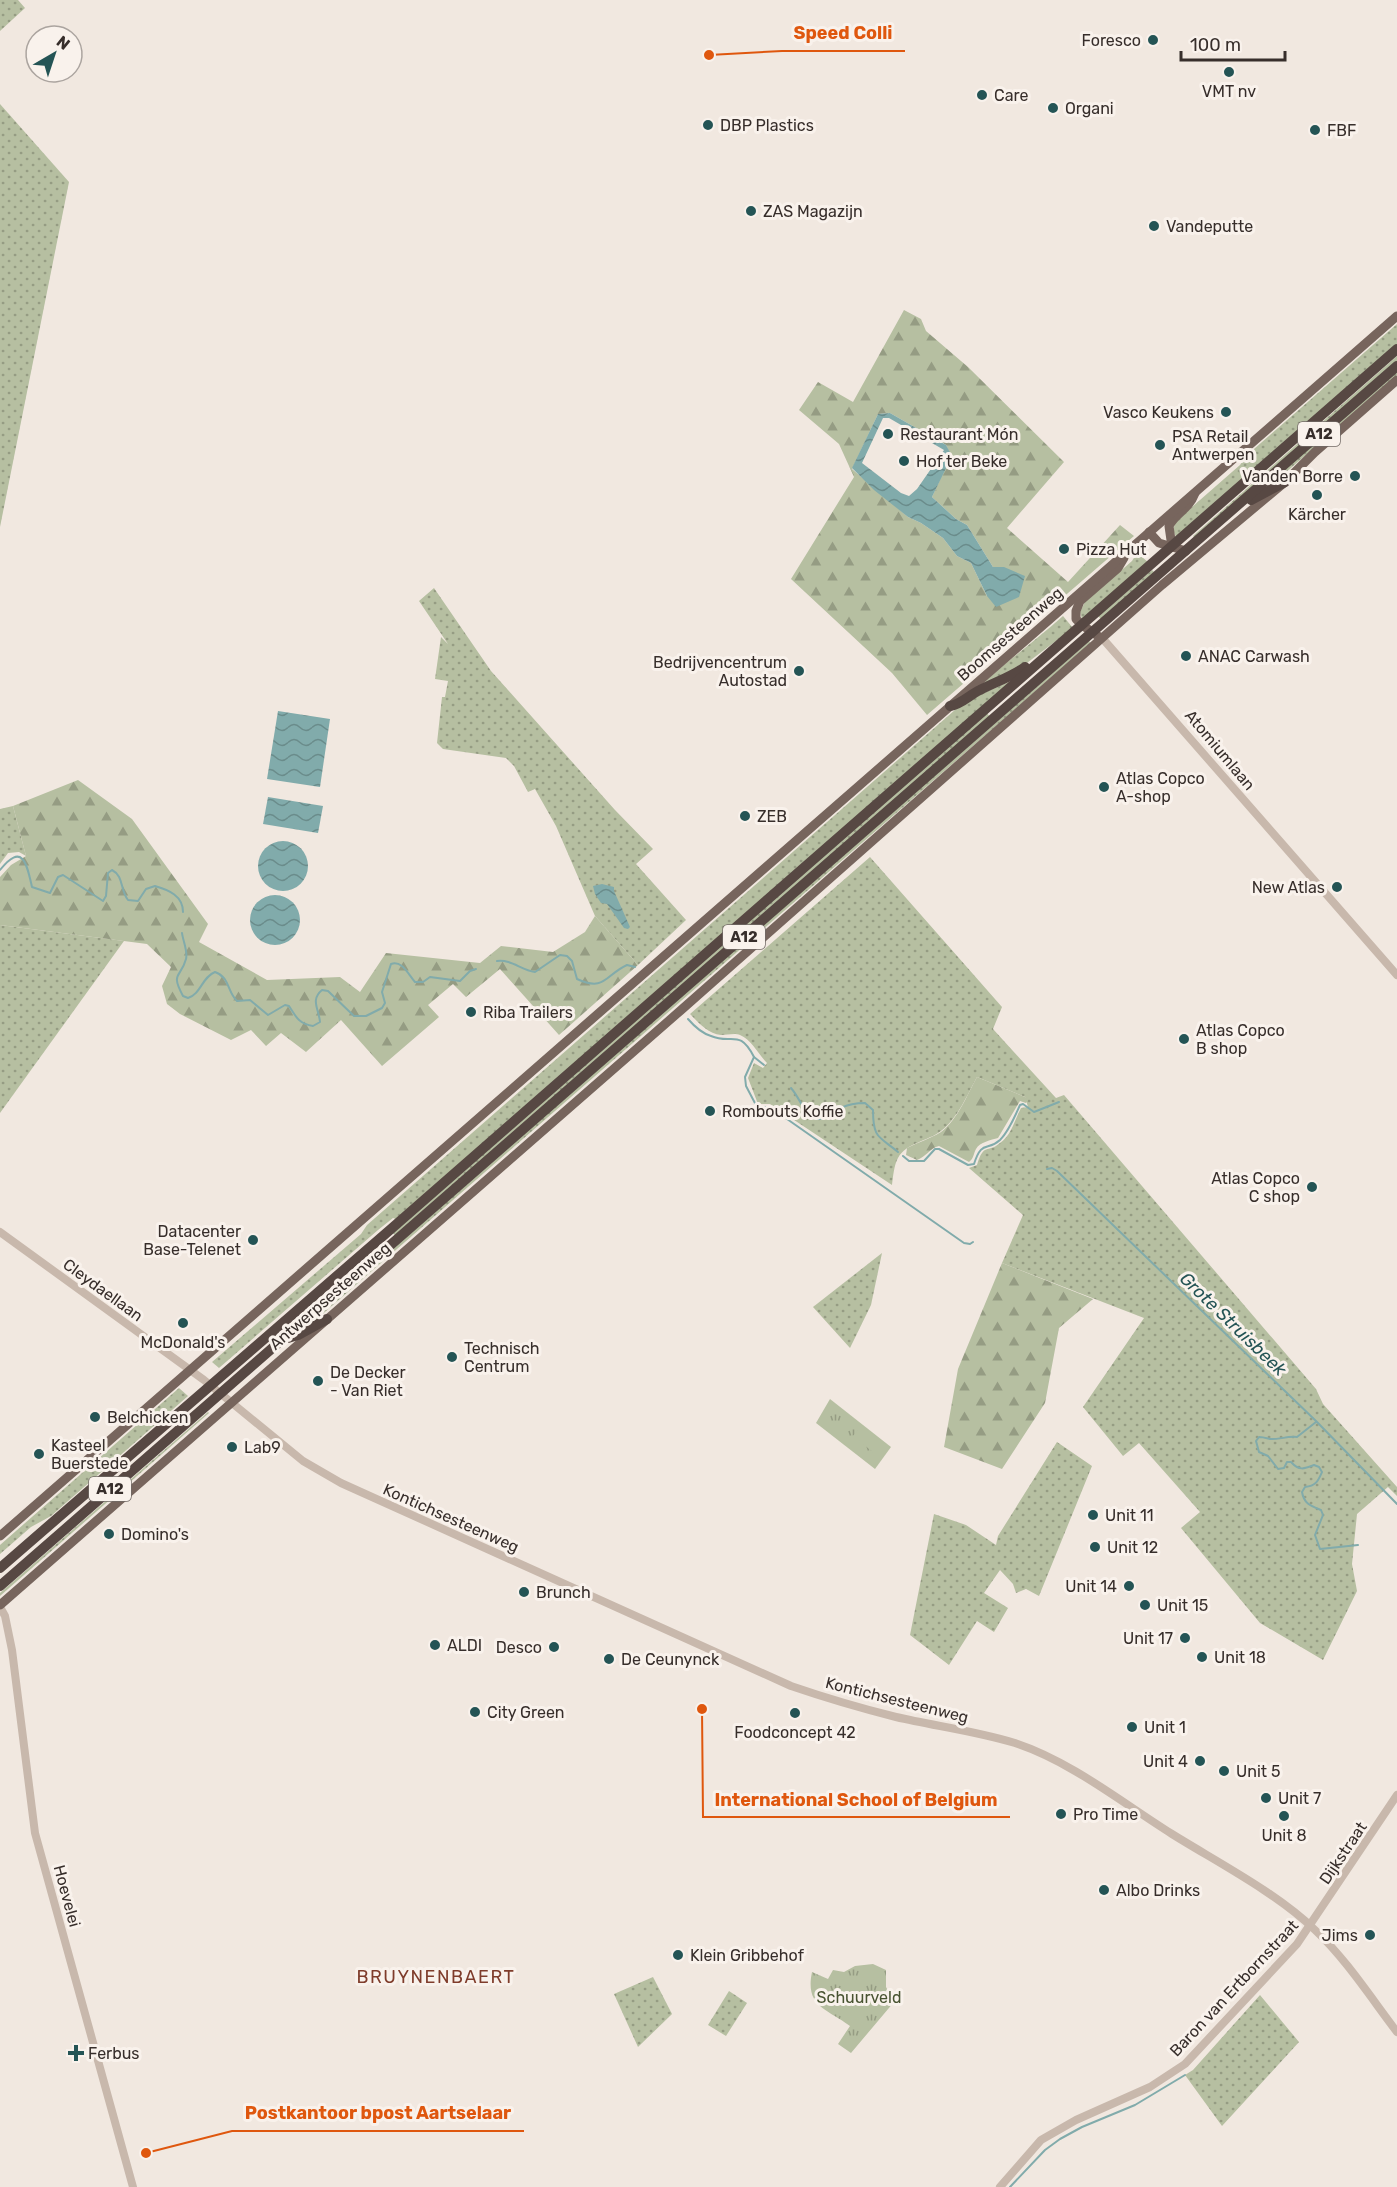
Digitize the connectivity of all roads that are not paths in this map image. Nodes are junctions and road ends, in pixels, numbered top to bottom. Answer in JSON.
{"nodes":[{"id":1,"x":1397,"y":315,"type":"edge"},
{"id":2,"x":1397,"y":349,"type":"edge"},
{"id":3,"x":1397,"y":366,"type":"edge"},
{"id":4,"x":1397,"y":380,"type":"edge"},
{"id":5,"x":1285,"y":482,"type":"junction"},
{"id":6,"x":1195,"y":491,"type":"junction"},
{"id":7,"x":1242,"y":502,"type":"junction"},
{"id":8,"x":1149,"y":532,"type":"junction"},
{"id":9,"x":1172,"y":547,"type":"junction"},
{"id":10,"x":1130,"y":548,"type":"junction"},
{"id":11,"x":1186,"y":551,"type":"junction"},
{"id":12,"x":1082,"y":625,"type":"junction"},
{"id":13,"x":1093,"y":632,"type":"junction"},
{"id":14,"x":1103,"y":639,"type":"junction"},
{"id":15,"x":1036,"y":664,"type":"junction"},
{"id":16,"x":950,"y":706,"type":"junction"},
{"id":17,"x":1397,"y":975,"type":"edge"},
{"id":18,"x":0,"y":1232,"type":"edge"},
{"id":19,"x":327,"y":1319,"type":"junction"},
{"id":20,"x":282,"y":1340,"type":"junction"},
{"id":21,"x":189,"y":1370,"type":"junction"},
{"id":22,"x":210,"y":1385,"type":"junction"},
{"id":23,"x":219,"y":1393,"type":"junction"},
{"id":24,"x":231,"y":1403,"type":"junction"},
{"id":25,"x":0,"y":1536,"type":"edge"},
{"id":26,"x":14,"y":1555,"type":"junction"},
{"id":27,"x":0,"y":1561,"type":"edge"},
{"id":28,"x":0,"y":1568,"type":"edge"},
{"id":29,"x":0,"y":1586,"type":"edge"},
{"id":30,"x":0,"y":1606,"type":"edge"},
{"id":31,"x":1397,"y":1795,"type":"edge"},
{"id":32,"x":1310,"y":1926,"type":"junction"},
{"id":33,"x":1397,"y":2032,"type":"edge"},
{"id":34,"x":133,"y":2187,"type":"edge"},
{"id":35,"x":1000,"y":2187,"type":"edge"}],
"edges":[{"from":1,"to":6,"type":"main road","name":"Boomsesteenweg"},
{"from":2,"to":9,"type":"highway","number":"A12"},
{"from":3,"to":7,"type":"highway","number":"A12"},
{"from":4,"to":5,"type":"main road"},
{"from":5,"to":7,"type":"highway"},
{"from":5,"to":14,"type":"main road"},
{"from":6,"to":8,"type":"main road","name":"Boomsesteenweg"},
{"from":6,"to":9,"type":"main road"},
{"from":7,"to":11,"type":"highway","number":"A12"},
{"from":8,"to":9,"type":"main road"},
{"from":8,"to":10,"type":"main road","name":"Boomsesteenweg"},
{"from":9,"to":11,"type":"main road"},
{"from":9,"to":12,"type":"highway","number":"A12"},
{"from":10,"to":12,"type":"main road"},
{"from":10,"to":16,"type":"main road","name":"Boomsesteenweg"},
{"from":11,"to":13,"type":"highway","number":"A12"},
{"from":12,"to":13,"type":"main road","name":"Atomiumlaan"},
{"from":12,"to":15,"type":"highway","number":"A12"},
{"from":13,"to":14,"type":"main road","name":"Atomiumlaan"},
{"from":13,"to":20,"type":"highway","number":"A12"},
{"from":14,"to":17,"type":"street","name":"Atomiumlaan"},
{"from":14,"to":19,"type":"main road","name":"Antwerpsesteenweg"},
{"from":15,"to":16,"type":"highway"},
{"from":15,"to":22,"type":"highway","number":"A12"},
{"from":16,"to":21,"type":"main road","name":"Boomsesteenweg"},
{"from":18,"to":21,"type":"street","name":"Cleydaellaan"},
{"from":19,"to":20,"type":"highway"},
{"from":19,"to":24,"type":"main road","name":"Antwerpsesteenweg"},
{"from":20,"to":23,"type":"highway","number":"A12"},
{"from":21,"to":22,"type":"street","name":"Kontichsesteenweg"},
{"from":21,"to":25,"type":"main road"},
{"from":22,"to":23,"type":"street","name":"Kontichsesteenweg"},
{"from":22,"to":26,"type":"highway","number":"A12"},
{"from":23,"to":24,"type":"street","name":"Kontichsesteenweg"},
{"from":23,"to":29,"type":"highway","number":"A12"},
{"from":24,"to":30,"type":"main road","name":"Antwerpsesteenweg"},
{"from":24,"to":32,"type":"street","name":"Kontichsesteenweg"},
{"from":26,"to":27,"type":"highway"},
{"from":26,"to":28,"type":"highway","number":"A12"},
{"from":30,"to":34,"type":"street","name":"Hoevelei"},
{"from":31,"to":32,"type":"street","name":"Dijkstraat"},
{"from":32,"to":33,"type":"street","name":"Kontichsesteenweg"},
{"from":32,"to":35,"type":"street","name":"Baron van Ertbornstraat"}]}
